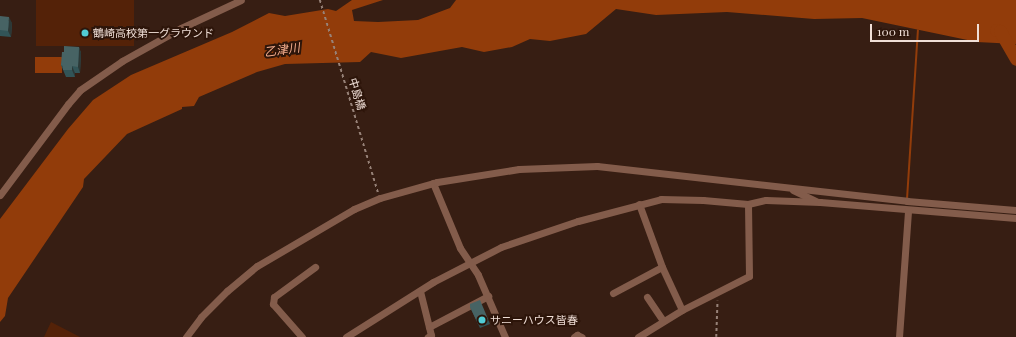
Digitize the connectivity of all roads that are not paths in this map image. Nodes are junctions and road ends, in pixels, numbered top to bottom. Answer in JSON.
{"nodes":[{"id":1,"x":241,"y":0,"type":"edge"},
{"id":2,"x":433,"y":183,"type":"junction"},
{"id":3,"x":787,"y":187,"type":"junction"},
{"id":4,"x":0,"y":195,"type":"edge"},
{"id":5,"x":820,"y":202,"type":"junction"},
{"id":6,"x":639,"y":204,"type":"junction"},
{"id":7,"x":748,"y":204,"type":"junction"},
{"id":8,"x":908,"y":210,"type":"junction"},
{"id":9,"x":1016,"y":210,"type":"edge"},
{"id":10,"x":1016,"y":218,"type":"edge"},
{"id":11,"x":470,"y":262,"type":"junction"},
{"id":12,"x":315,"y":267,"type":"dead end"},
{"id":13,"x":662,"y":267,"type":"junction"},
{"id":14,"x":420,"y":291,"type":"junction"},
{"id":15,"x":613,"y":293,"type":"dead end"},
{"id":16,"x":488,"y":296,"type":"junction"},
{"id":17,"x":647,"y":297,"type":"dead end"},
{"id":18,"x":682,"y":310,"type":"junction"},
{"id":19,"x":663,"y":322,"type":"junction"},
{"id":20,"x":429,"y":327,"type":"junction"},
{"id":21,"x":186,"y":337,"type":"edge"},
{"id":22,"x":302,"y":337,"type":"edge"},
{"id":23,"x":346,"y":337,"type":"edge"},
{"id":24,"x":428,"y":337,"type":"edge"},
{"id":25,"x":505,"y":337,"type":"edge"},
{"id":26,"x":574,"y":337,"type":"edge"},
{"id":27,"x":582,"y":337,"type":"edge"},
{"id":28,"x":638,"y":337,"type":"edge"},
{"id":29,"x":899,"y":337,"type":"edge"}],
"edges":[{"from":1,"to":4,"type":"street"},
{"from":2,"to":3,"type":"street"},
{"from":2,"to":11,"type":"street"},
{"from":2,"to":21,"type":"street"},
{"from":3,"to":5,"type":"street"},
{"from":3,"to":9,"type":"street"},
{"from":5,"to":7,"type":"street"},
{"from":5,"to":8,"type":"street"},
{"from":6,"to":7,"type":"street"},
{"from":6,"to":11,"type":"street"},
{"from":6,"to":13,"type":"street"},
{"from":7,"to":18,"type":"street"},
{"from":8,"to":10,"type":"street"},
{"from":8,"to":29,"type":"street"},
{"from":11,"to":14,"type":"street"},
{"from":11,"to":16,"type":"street"},
{"from":12,"to":22,"type":"street"},
{"from":13,"to":15,"type":"street"},
{"from":13,"to":18,"type":"street"},
{"from":14,"to":20,"type":"street"},
{"from":14,"to":23,"type":"street"},
{"from":16,"to":20,"type":"street"},
{"from":16,"to":25,"type":"street"},
{"from":17,"to":19,"type":"street"},
{"from":18,"to":19,"type":"street"},
{"from":19,"to":28,"type":"street"},
{"from":20,"to":24,"type":"street"},
{"from":26,"to":27,"type":"street"}]}
